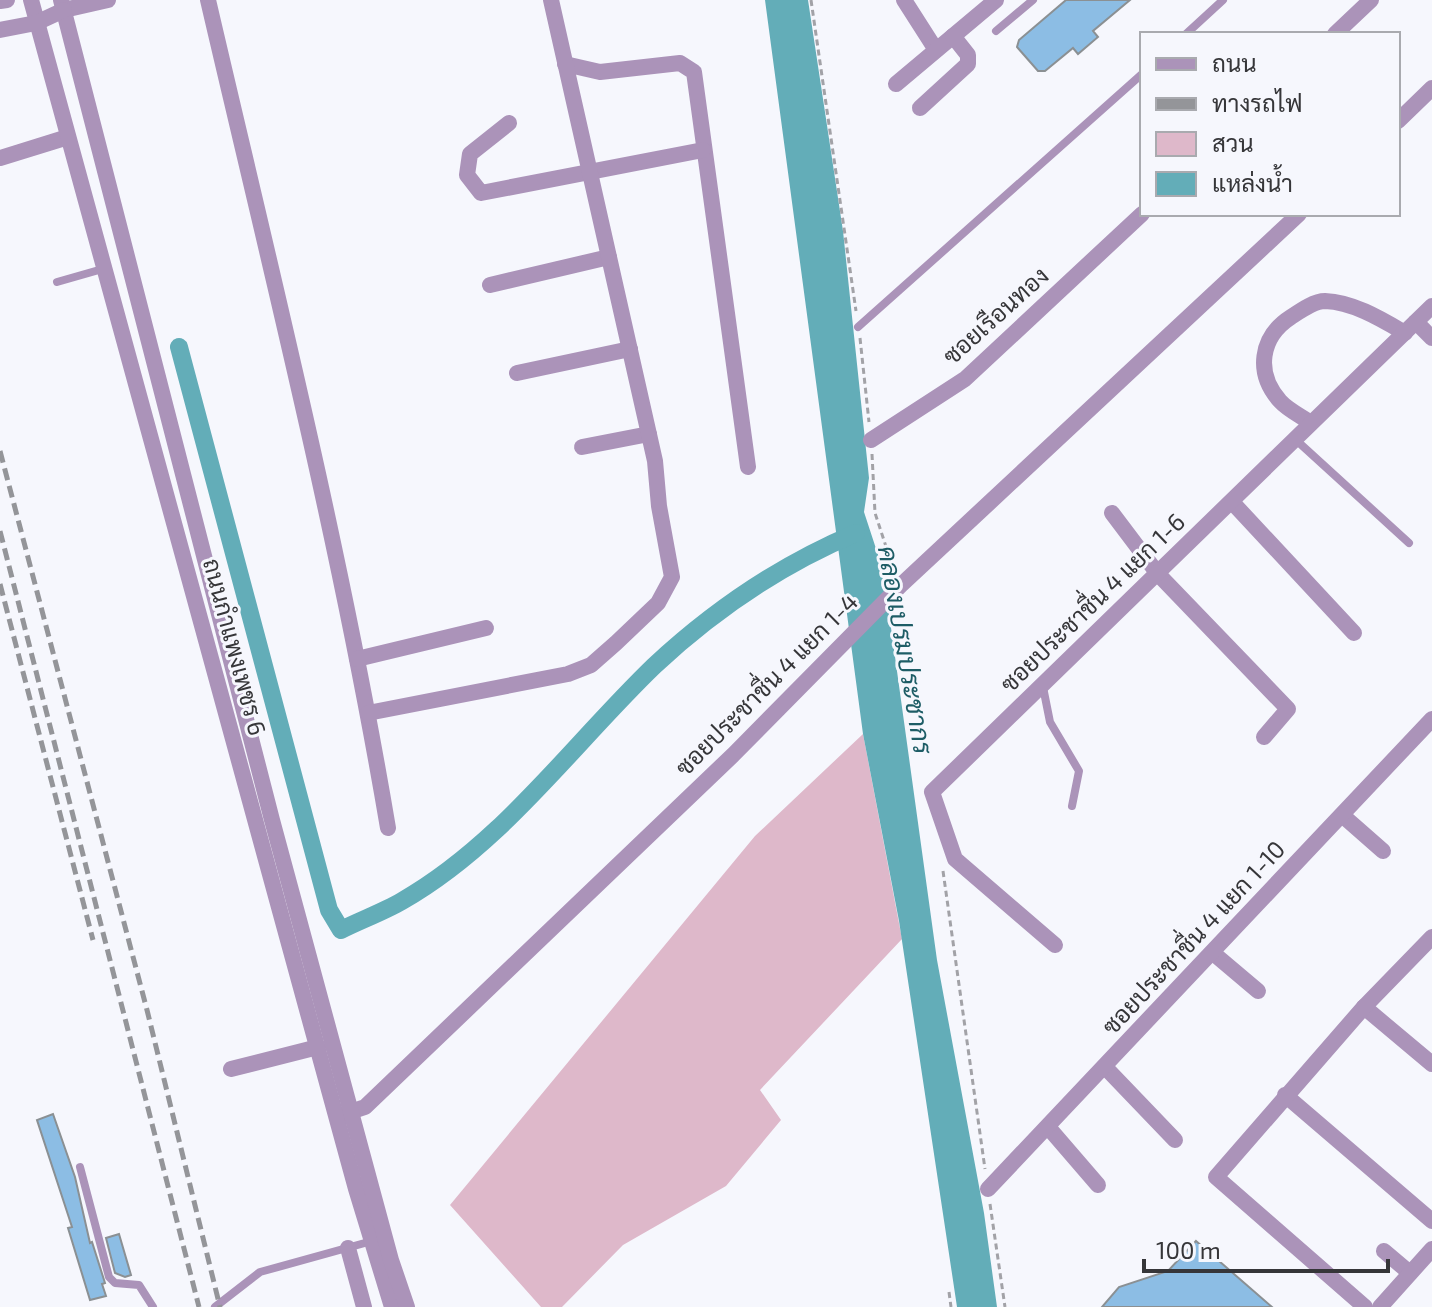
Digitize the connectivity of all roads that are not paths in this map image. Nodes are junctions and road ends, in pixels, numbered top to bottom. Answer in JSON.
{"nodes":[{"id":1,"x":7,"y":0,"type":"edge"},
{"id":2,"x":31,"y":0,"type":"edge"},
{"id":3,"x":108,"y":0,"type":"edge"},
{"id":4,"x":208,"y":0,"type":"edge"},
{"id":5,"x":551,"y":0,"type":"edge"},
{"id":6,"x":904,"y":0,"type":"edge"},
{"id":7,"x":996,"y":0,"type":"edge"},
{"id":8,"x":1033,"y":0,"type":"edge"},
{"id":9,"x":1223,"y":0,"type":"edge"},
{"id":10,"x":1371,"y":0,"type":"edge"},
{"id":11,"x":0,"y":1,"type":"edge"},
{"id":12,"x":62,"y":5,"type":"edge"},
{"id":13,"x":36,"y":23,"type":"junction"},
{"id":14,"x":0,"y":30,"type":"edge"},
{"id":15,"x":996,"y":31,"type":"dead end"},
{"id":16,"x":1188,"y":32,"type":"edge"},
{"id":17,"x":1337,"y":32,"type":"edge"},
{"id":18,"x":953,"y":36,"type":"junction"},
{"id":19,"x":936,"y":50,"type":"junction"},
{"id":20,"x":565,"y":64,"type":"junction"},
{"id":21,"x":1140,"y":76,"type":"edge"},
{"id":22,"x":896,"y":84,"type":"dead end"},
{"id":23,"x":1432,"y":88,"type":"edge"},
{"id":24,"x":920,"y":108,"type":"dead end"},
{"id":25,"x":1400,"y":119,"type":"edge"},
{"id":26,"x":509,"y":123,"type":"dead end"},
{"id":27,"x":68,"y":137,"type":"junction"},
{"id":28,"x":703,"y":150,"type":"junction"},
{"id":29,"x":0,"y":158,"type":"edge"},
{"id":30,"x":590,"y":171,"type":"junction"},
{"id":31,"x":1140,"y":216,"type":"edge"},
{"id":32,"x":1297,"y":216,"type":"edge"},
{"id":33,"x":609,"y":257,"type":"junction"},
{"id":34,"x":106,"y":268,"type":"junction"},
{"id":35,"x":57,"y":282,"type":"dead end"},
{"id":36,"x":490,"y":285,"type":"dead end"},
{"id":37,"x":1432,"y":306,"type":"edge"},
{"id":38,"x":858,"y":327,"type":"road end"},
{"id":39,"x":1410,"y":328,"type":"junction"},
{"id":40,"x":1432,"y":338,"type":"edge"},
{"id":41,"x":630,"y":349,"type":"junction"},
{"id":42,"x":517,"y":373,"type":"dead end"},
{"id":43,"x":1311,"y":423,"type":"junction"},
{"id":44,"x":649,"y":434,"type":"junction"},
{"id":45,"x":871,"y":440,"type":"road end"},
{"id":46,"x":1296,"y":440,"type":"junction"},
{"id":47,"x":582,"y":447,"type":"dead end"},
{"id":48,"x":748,"y":467,"type":"dead end"},
{"id":49,"x":1232,"y":502,"type":"junction"},
{"id":50,"x":1112,"y":513,"type":"dead end"},
{"id":51,"x":1409,"y":543,"type":"dead end"},
{"id":52,"x":1158,"y":574,"type":"junction"},
{"id":53,"x":486,"y":628,"type":"dead end"},
{"id":54,"x":1354,"y":633,"type":"dead end"},
{"id":55,"x":357,"y":659,"type":"junction"},
{"id":56,"x":1043,"y":686,"type":"junction"},
{"id":57,"x":368,"y":713,"type":"junction"},
{"id":58,"x":1432,"y":720,"type":"edge"},
{"id":59,"x":1264,"y":737,"type":"dead end"},
{"id":60,"x":1072,"y":806,"type":"dead end"},
{"id":61,"x":1342,"y":815,"type":"junction"},
{"id":62,"x":388,"y":828,"type":"dead end"},
{"id":63,"x":1383,"y":851,"type":"dead end"},
{"id":64,"x":1432,"y":937,"type":"edge"},
{"id":65,"x":1055,"y":945,"type":"dead end"},
{"id":66,"x":1213,"y":953,"type":"junction"},
{"id":67,"x":1258,"y":991,"type":"dead end"},
{"id":68,"x":1364,"y":1007,"type":"junction"},
{"id":69,"x":318,"y":1047,"type":"junction"},
{"id":70,"x":1432,"y":1064,"type":"edge"},
{"id":71,"x":1105,"y":1067,"type":"junction"},
{"id":72,"x":231,"y":1069,"type":"dead end"},
{"id":73,"x":1285,"y":1095,"type":"junction"},
{"id":74,"x":344,"y":1115,"type":"junction"},
{"id":75,"x":1048,"y":1127,"type":"junction"},
{"id":76,"x":1175,"y":1140,"type":"dead end"},
{"id":77,"x":80,"y":1167,"type":"dead end"},
{"id":78,"x":1098,"y":1185,"type":"dead end"},
{"id":79,"x":988,"y":1189,"type":"road end"},
{"id":80,"x":1432,"y":1221,"type":"edge"},
{"id":81,"x":372,"y":1241,"type":"junction"},
{"id":82,"x":348,"y":1248,"type":"junction"},
{"id":83,"x":1432,"y":1249,"type":"edge"},
{"id":84,"x":1384,"y":1251,"type":"dead end"},
{"id":85,"x":1410,"y":1273,"type":"junction"},
{"id":86,"x":153,"y":1307,"type":"edge"},
{"id":87,"x":215,"y":1307,"type":"edge"},
{"id":88,"x":364,"y":1307,"type":"edge"},
{"id":89,"x":392,"y":1307,"type":"edge"},
{"id":90,"x":407,"y":1307,"type":"edge"},
{"id":91,"x":1365,"y":1307,"type":"edge"},
{"id":92,"x":1380,"y":1307,"type":"edge"}],
"edges":[{"from":1,"to":11,"type":"street"},
{"from":2,"to":13,"type":"street","name":"ถนนกำแพงเพชร 6"},
{"from":3,"to":12,"type":"street"},
{"from":4,"to":55,"type":"street"},
{"from":5,"to":20,"type":"street"},
{"from":6,"to":19,"type":"street"},
{"from":7,"to":18,"type":"street"},
{"from":8,"to":15,"type":"lane"},
{"from":9,"to":16,"type":"lane"},
{"from":10,"to":17,"type":"street"},
{"from":12,"to":13,"type":"street"},
{"from":12,"to":74,"type":"street","name":"ถนนกำแพงเพชร 6"},
{"from":13,"to":14,"type":"street"},
{"from":13,"to":27,"type":"street","name":"ถนนกำแพงเพชร 6"},
{"from":18,"to":19,"type":"street"},
{"from":18,"to":24,"type":"street"},
{"from":19,"to":22,"type":"street"},
{"from":20,"to":28,"type":"street"},
{"from":20,"to":30,"type":"street"},
{"from":21,"to":38,"type":"lane"},
{"from":23,"to":25,"type":"street"},
{"from":26,"to":30,"type":"street"},
{"from":27,"to":29,"type":"street"},
{"from":27,"to":34,"type":"street","name":"ถนนกำแพงเพชร 6"},
{"from":28,"to":30,"type":"street"},
{"from":28,"to":48,"type":"street"},
{"from":30,"to":33,"type":"street"},
{"from":31,"to":45,"type":"street","name":"ซอยเรือนทอง"},
{"from":32,"to":74,"type":"street","name":"ซอยประชาชื่น 4 แยก 1-4"},
{"from":33,"to":36,"type":"street"},
{"from":33,"to":41,"type":"street"},
{"from":34,"to":35,"type":"lane"},
{"from":34,"to":69,"type":"street","name":"ถนนกำแพงเพชร 6"},
{"from":37,"to":39,"type":"street","name":"ซอยประชาชื่น 4 แยก 1-6"},
{"from":39,"to":40,"type":"street"},
{"from":39,"to":43,"type":"street","name":"ซอยประชาชื่น 4 แยก 1-6"},
{"from":39,"to":43,"type":"street"},
{"from":41,"to":42,"type":"street"},
{"from":41,"to":44,"type":"street"},
{"from":43,"to":46,"type":"street","name":"ซอยประชาชื่น 4 แยก 1-6"},
{"from":44,"to":47,"type":"street"},
{"from":44,"to":57,"type":"street"},
{"from":46,"to":49,"type":"street","name":"ซอยประชาชื่น 4 แยก 1-6"},
{"from":46,"to":51,"type":"lane"},
{"from":49,"to":52,"type":"street","name":"ซอยประชาชื่น 4 แยก 1-6"},
{"from":49,"to":54,"type":"street"},
{"from":50,"to":52,"type":"street"},
{"from":52,"to":56,"type":"street","name":"ซอยประชาชื่น 4 แยก 1-6"},
{"from":52,"to":59,"type":"street"},
{"from":53,"to":55,"type":"street"},
{"from":55,"to":57,"type":"street"},
{"from":56,"to":60,"type":"lane"},
{"from":56,"to":65,"type":"street","name":"ซอยประชาชื่น 4 แยก 1-6"},
{"from":57,"to":62,"type":"street"},
{"from":58,"to":61,"type":"street","name":"ซอยประชาชื่น 4 แยก 1-10"},
{"from":61,"to":63,"type":"street"},
{"from":61,"to":66,"type":"street","name":"ซอยประชาชื่น 4 แยก 1-10"},
{"from":64,"to":68,"type":"street"},
{"from":66,"to":67,"type":"street"},
{"from":66,"to":71,"type":"street","name":"ซอยประชาชื่น 4 แยก 1-10"},
{"from":68,"to":70,"type":"street"},
{"from":68,"to":73,"type":"street"},
{"from":69,"to":72,"type":"street"},
{"from":69,"to":74,"type":"street","name":"ถนนกำแพงเพชร 6"},
{"from":71,"to":75,"type":"street","name":"ซอยประชาชื่น 4 แยก 1-10"},
{"from":71,"to":76,"type":"street"},
{"from":73,"to":80,"type":"street"},
{"from":73,"to":91,"type":"street"},
{"from":74,"to":81,"type":"street","name":"ถนนกำแพงเพชร 6"},
{"from":74,"to":90,"type":"street","name":"ถนนกำแพงเพชร 6"},
{"from":75,"to":78,"type":"street"},
{"from":75,"to":79,"type":"street","name":"ซอยประชาชื่น 4 แยก 1-10"},
{"from":77,"to":86,"type":"lane"},
{"from":81,"to":82,"type":"lane"},
{"from":81,"to":89,"type":"street","name":"ถนนกำแพงเพชร 6"},
{"from":82,"to":87,"type":"lane"},
{"from":82,"to":88,"type":"street"},
{"from":83,"to":85,"type":"street"},
{"from":84,"to":85,"type":"street"},
{"from":85,"to":92,"type":"street"}]}
